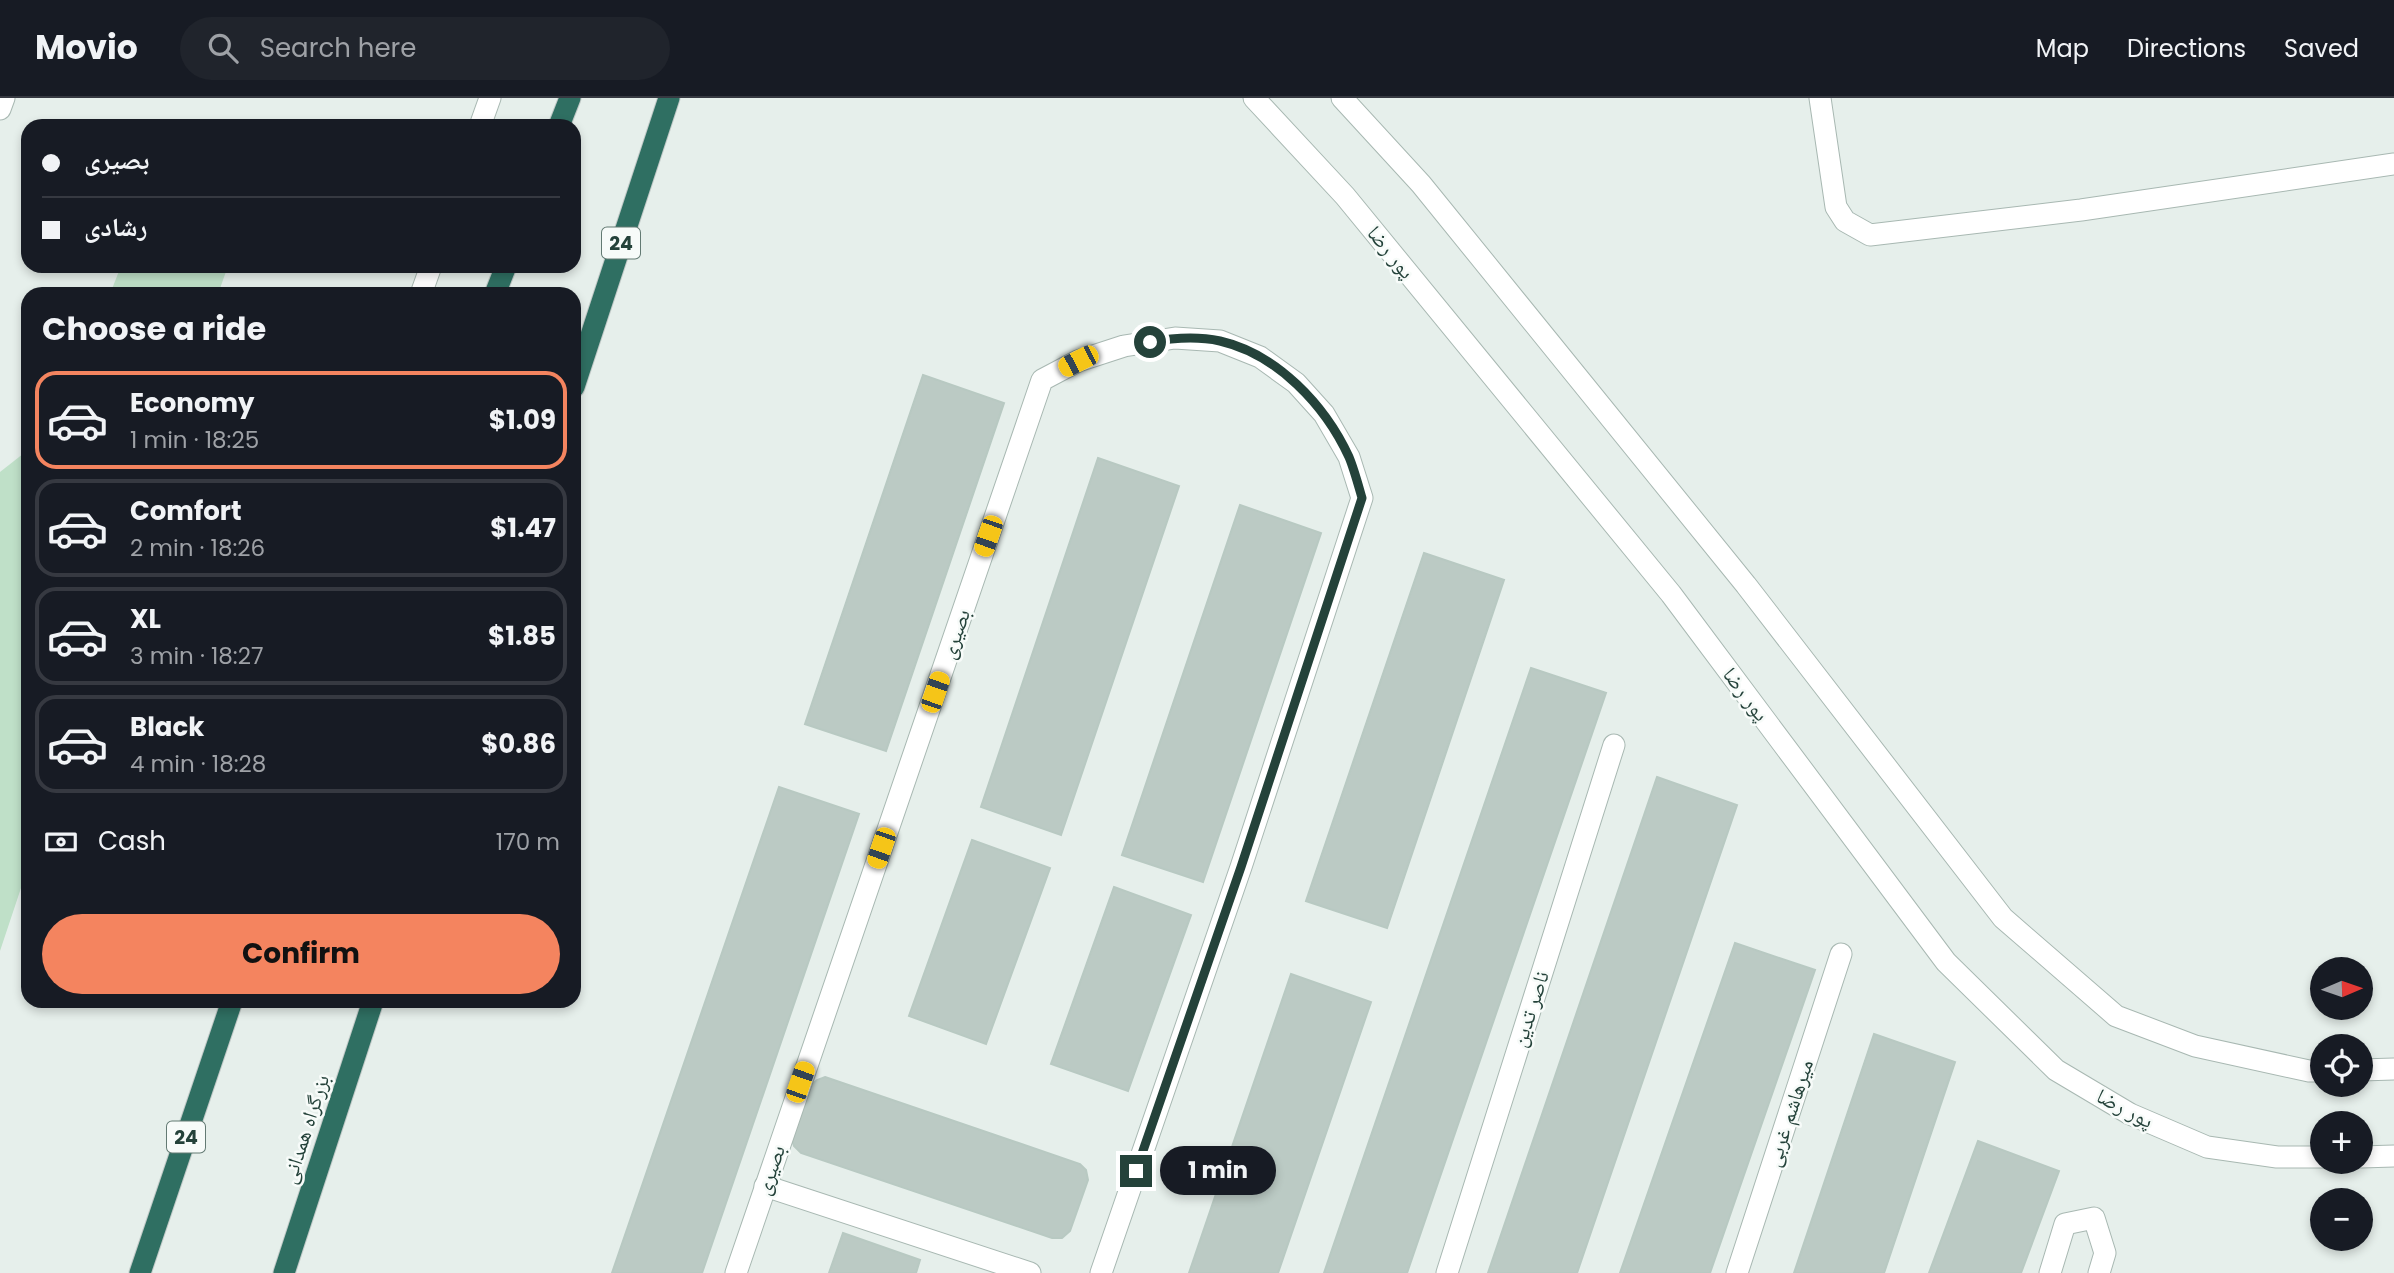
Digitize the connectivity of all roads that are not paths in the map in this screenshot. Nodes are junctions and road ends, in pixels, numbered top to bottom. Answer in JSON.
{"nodes":[{"id":1,"x":4,"y":98,"type":"edge"},
{"id":2,"x":490,"y":98,"type":"edge"},
{"id":3,"x":570,"y":98,"type":"edge"},
{"id":4,"x":669,"y":98,"type":"edge"},
{"id":5,"x":1254,"y":98,"type":"edge"},
{"id":6,"x":1342,"y":98,"type":"edge"},
{"id":7,"x":1820,"y":98,"type":"edge"},
{"id":8,"x":0,"y":110,"type":"edge"},
{"id":9,"x":482,"y":119,"type":"edge"},
{"id":10,"x":562,"y":119,"type":"edge"},
{"id":11,"x":2394,"y":164,"type":"edge"},
{"id":12,"x":581,"y":366,"type":"edge"},
{"id":13,"x":1614,"y":745,"type":"dead end"},
{"id":14,"x":1841,"y":954,"type":"dead end"},
{"id":15,"x":230,"y":1008,"type":"edge"},
{"id":16,"x":371,"y":1008,"type":"edge"},
{"id":17,"x":2394,"y":1069,"type":"edge"},
{"id":18,"x":2373,"y":1070,"type":"edge"},
{"id":19,"x":2310,"y":1071,"type":"edge"},
{"id":20,"x":2310,"y":1157,"type":"edge"},
{"id":21,"x":2373,"y":1157,"type":"edge"},
{"id":22,"x":2394,"y":1157,"type":"edge"},
{"id":23,"x":765,"y":1186,"type":"junction"},
{"id":24,"x":140,"y":1273,"type":"edge"},
{"id":25,"x":284,"y":1273,"type":"edge"},
{"id":26,"x":736,"y":1273,"type":"edge"},
{"id":27,"x":1030,"y":1273,"type":"edge"},
{"id":28,"x":1101,"y":1273,"type":"edge"},
{"id":29,"x":1447,"y":1273,"type":"edge"},
{"id":30,"x":1737,"y":1273,"type":"edge"},
{"id":31,"x":2050,"y":1273,"type":"edge"},
{"id":32,"x":2099,"y":1273,"type":"edge"}],
"edges":[{"from":1,"to":8,"type":"street"},
{"from":2,"to":9,"type":"street"},
{"from":3,"to":10,"type":"highway"},
{"from":4,"to":12,"type":"highway","number":"24"},
{"from":5,"to":20,"type":"street","name":"پور رضا"},
{"from":6,"to":19,"type":"street"},
{"from":7,"to":11,"type":"street"},
{"from":13,"to":29,"type":"street","name":"ناصر تدین"},
{"from":14,"to":30,"type":"street","name":"میرهاشم غربی"},
{"from":15,"to":24,"type":"highway","number":"24"},
{"from":16,"to":25,"type":"highway","name":"بزرگراه همدانی"},
{"from":17,"to":18,"type":"street"},
{"from":21,"to":22,"type":"street"},
{"from":23,"to":26,"type":"street","name":"بصیری"},
{"from":23,"to":27,"type":"street"},
{"from":23,"to":28,"type":"street","name":"بصیری"},
{"from":31,"to":32,"type":"street"}]}
